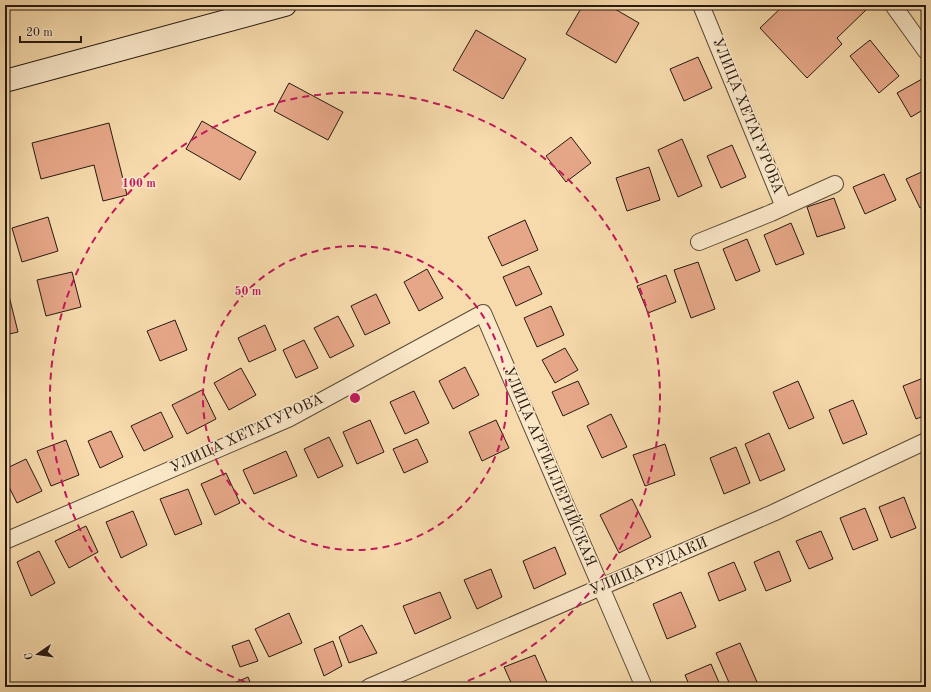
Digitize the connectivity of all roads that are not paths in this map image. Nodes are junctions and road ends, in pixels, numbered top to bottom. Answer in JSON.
{"nodes":[{"id":1,"x":285,"y":5,"type":"edge"},
{"id":2,"x":701,"y":5,"type":"edge"},
{"id":3,"x":893,"y":5,"type":"edge"},
{"id":4,"x":926,"y":51,"type":"edge"},
{"id":5,"x":5,"y":81,"type":"edge"},
{"id":6,"x":835,"y":184,"type":"dead end"},
{"id":7,"x":784,"y":207,"type":"junction"},
{"id":8,"x":699,"y":242,"type":"dead end"},
{"id":9,"x":483,"y":313,"type":"joint"},
{"id":10,"x":926,"y":441,"type":"edge"},
{"id":11,"x":5,"y":541,"type":"edge"},
{"id":12,"x":601,"y":587,"type":"junction"},
{"id":13,"x":369,"y":687,"type":"edge"},
{"id":14,"x":644,"y":687,"type":"edge"}],
"edges":[{"from":1,"to":5,"type":"main road"},
{"from":2,"to":7,"type":"street","name":"УЛИЦА ХЕТАГУРОВА"},
{"from":3,"to":4,"type":"street"},
{"from":6,"to":7,"type":"street"},
{"from":7,"to":8,"type":"street","name":"УЛИЦА ХЕТАГУРОВА"},
{"from":9,"to":11,"type":"street","name":"УЛИЦА ХЕТАГУРОВА"},
{"from":9,"to":12,"type":"street","name":"УЛИЦА АРТИЛЛЕРИЙСКАЯ"},
{"from":10,"to":12,"type":"street","name":"УЛИЦА РУДАКИ"},
{"from":12,"to":13,"type":"street","name":"УЛИЦА РУДАКИ"},
{"from":12,"to":14,"type":"street","name":"УЛИЦА АРТИЛЛЕРИЙСКАЯ"}]}
